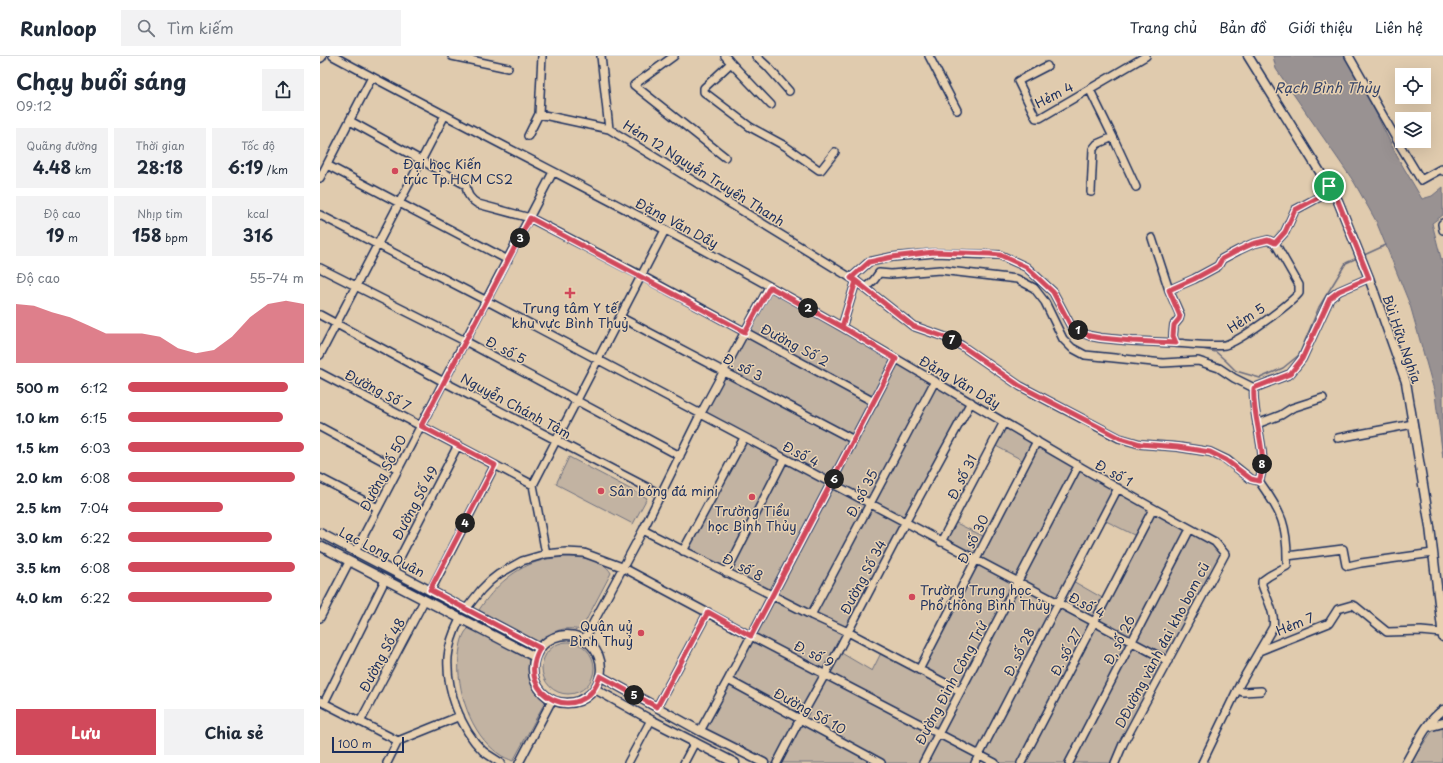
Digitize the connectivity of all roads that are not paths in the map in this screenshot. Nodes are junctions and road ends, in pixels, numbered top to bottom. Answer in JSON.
{"nodes":[{"id":1,"x":333,"y":56,"type":"edge"},
{"id":2,"x":452,"y":56,"type":"edge"},
{"id":3,"x":542,"y":56,"type":"edge"},
{"id":4,"x":601,"y":56,"type":"edge"},
{"id":5,"x":674,"y":56,"type":"edge"},
{"id":6,"x":726,"y":56,"type":"edge"},
{"id":7,"x":756,"y":56,"type":"edge"},
{"id":8,"x":929,"y":56,"type":"edge"},
{"id":9,"x":1146,"y":56,"type":"edge"},
{"id":10,"x":1248,"y":56,"type":"edge"},
{"id":11,"x":1349,"y":56,"type":"edge"},
{"id":12,"x":731,"y":63,"type":"junction"},
{"id":13,"x":1047,"y":66,"type":"dead end"},
{"id":14,"x":508,"y":68,"type":"dead end"},
{"id":15,"x":372,"y":77,"type":"junction"},
{"id":16,"x":1090,"y":90,"type":"junction"},
{"id":17,"x":789,"y":91,"type":"dead end"},
{"id":18,"x":772,"y":105,"type":"dead end"},
{"id":19,"x":957,"y":110,"type":"dead end"},
{"id":20,"x":539,"y":114,"type":"junction"},
{"id":21,"x":445,"y":115,"type":"junction"},
{"id":22,"x":350,"y":122,"type":"junction"},
{"id":23,"x":608,"y":129,"type":"junction"},
{"id":24,"x":528,"y":136,"type":"dead end"},
{"id":25,"x":1114,"y":136,"type":"junction"},
{"id":26,"x":835,"y":152,"type":"dead end"},
{"id":27,"x":725,"y":157,"type":"dead end"},
{"id":28,"x":422,"y":160,"type":"junction"},
{"id":29,"x":327,"y":164,"type":"junction"},
{"id":30,"x":1442,"y":169,"type":"edge"},
{"id":31,"x":553,"y":172,"type":"junction"},
{"id":32,"x":320,"y":178,"type":"edge"},
{"id":33,"x":1329,"y":186,"type":"junction"},
{"id":34,"x":1136,"y":187,"type":"dead end"},
{"id":35,"x":1091,"y":192,"type":"dead end"},
{"id":36,"x":400,"y":203,"type":"junction"},
{"id":37,"x":320,"y":215,"type":"edge"},
{"id":38,"x":530,"y":218,"type":"junction"},
{"id":39,"x":1443,"y":223,"type":"edge"},
{"id":40,"x":665,"y":230,"type":"junction"},
{"id":41,"x":1443,"y":230,"type":"edge"},
{"id":42,"x":1152,"y":238,"type":"dead end"},
{"id":43,"x":1275,"y":243,"type":"junction"},
{"id":44,"x":377,"y":246,"type":"junction"},
{"id":45,"x":508,"y":260,"type":"junction"},
{"id":46,"x":320,"y":268,"type":"edge"},
{"id":47,"x":642,"y":276,"type":"junction"},
{"id":48,"x":1369,"y":278,"type":"junction"},
{"id":49,"x":854,"y":279,"type":"junction"},
{"id":50,"x":357,"y":285,"type":"junction"},
{"id":51,"x":770,"y":287,"type":"junction"},
{"id":52,"x":865,"y":288,"type":"junction"},
{"id":53,"x":1169,"y":290,"type":"junction"},
{"id":54,"x":487,"y":301,"type":"junction"},
{"id":55,"x":320,"y":315,"type":"edge"},
{"id":56,"x":620,"y":317,"type":"junction"},
{"id":57,"x":337,"y":324,"type":"junction"},
{"id":58,"x":842,"y":327,"type":"junction"},
{"id":59,"x":745,"y":332,"type":"junction"},
{"id":60,"x":465,"y":341,"type":"junction"},
{"id":61,"x":1176,"y":343,"type":"junction"},
{"id":62,"x":320,"y":355,"type":"edge"},
{"id":63,"x":896,"y":359,"type":"junction"},
{"id":64,"x":598,"y":360,"type":"junction"},
{"id":65,"x":724,"y":371,"type":"junction"},
{"id":66,"x":320,"y":373,"type":"edge"},
{"id":67,"x":935,"y":381,"type":"junction"},
{"id":68,"x":444,"y":382,"type":"junction"},
{"id":69,"x":1254,"y":388,"type":"junction"},
{"id":70,"x":1323,"y":398,"type":"dead end"},
{"id":71,"x":576,"y":400,"type":"junction"},
{"id":72,"x":874,"y":402,"type":"junction"},
{"id":73,"x":971,"y":402,"type":"junction"},
{"id":74,"x":700,"y":415,"type":"junction"},
{"id":75,"x":1004,"y":422,"type":"junction"},
{"id":76,"x":1257,"y":424,"type":"junction"},
{"id":77,"x":1413,"y":424,"type":"junction"},
{"id":78,"x":421,"y":426,"type":"junction"},
{"id":79,"x":320,"y":427,"type":"edge"},
{"id":80,"x":744,"y":438,"type":"junction"},
{"id":81,"x":1338,"y":438,"type":"dead end"},
{"id":82,"x":555,"y":440,"type":"junction"},
{"id":83,"x":854,"y":440,"type":"junction"},
{"id":84,"x":1037,"y":441,"type":"junction"},
{"id":85,"x":458,"y":446,"type":"junction"},
{"id":86,"x":680,"y":456,"type":"junction"},
{"id":87,"x":784,"y":459,"type":"junction"},
{"id":88,"x":495,"y":465,"type":"junction"},
{"id":89,"x":1078,"y":466,"type":"junction"},
{"id":90,"x":398,"y":469,"type":"junction"},
{"id":91,"x":320,"y":478,"type":"edge"},
{"id":92,"x":1259,"y":481,"type":"junction"},
{"id":93,"x":831,"y":484,"type":"junction"},
{"id":94,"x":533,"y":485,"type":"junction"},
{"id":95,"x":1118,"y":488,"type":"junction"},
{"id":96,"x":660,"y":494,"type":"junction"},
{"id":97,"x":870,"y":504,"type":"junction"},
{"id":98,"x":378,"y":508,"type":"junction"},
{"id":99,"x":1153,"y":509,"type":"junction"},
{"id":100,"x":905,"y":523,"type":"junction"},
{"id":101,"x":1190,"y":529,"type":"junction"},
{"id":102,"x":643,"y":530,"type":"junction"},
{"id":103,"x":320,"y":533,"type":"edge"},
{"id":104,"x":941,"y":542,"type":"junction"},
{"id":105,"x":1215,"y":542,"type":"joint"},
{"id":106,"x":320,"y":546,"type":"edge"},
{"id":107,"x":683,"y":551,"type":"junction"},
{"id":108,"x":355,"y":552,"type":"junction"},
{"id":109,"x":1433,"y":553,"type":"junction"},
{"id":110,"x":546,"y":554,"type":"junction"},
{"id":111,"x":1287,"y":556,"type":"junction"},
{"id":112,"x":976,"y":560,"type":"junction"},
{"id":113,"x":349,"y":562,"type":"junction"},
{"id":114,"x":622,"y":567,"type":"junction"},
{"id":115,"x":393,"y":571,"type":"junction"},
{"id":116,"x":726,"y":573,"type":"junction"},
{"id":117,"x":385,"y":580,"type":"junction"},
{"id":118,"x":1017,"y":582,"type":"junction"},
{"id":119,"x":430,"y":590,"type":"junction"},
{"id":120,"x":772,"y":596,"type":"junction"},
{"id":121,"x":1202,"y":596,"type":"junction"},
{"id":122,"x":424,"y":601,"type":"junction"},
{"id":123,"x":1058,"y":603,"type":"junction"},
{"id":124,"x":466,"y":608,"type":"junction"},
{"id":125,"x":708,"y":612,"type":"junction"},
{"id":126,"x":811,"y":615,"type":"junction"},
{"id":127,"x":320,"y":618,"type":"edge"},
{"id":128,"x":460,"y":619,"type":"junction"},
{"id":129,"x":1095,"y":623,"type":"junction"},
{"id":130,"x":848,"y":632,"type":"junction"},
{"id":131,"x":1443,"y":635,"type":"edge"},
{"id":132,"x":751,"y":636,"type":"junction"},
{"id":133,"x":584,"y":640,"type":"junction"},
{"id":134,"x":1132,"y":642,"type":"junction"},
{"id":135,"x":540,"y":648,"type":"junction"},
{"id":136,"x":1259,"y":651,"type":"junction"},
{"id":137,"x":535,"y":657,"type":"junction"},
{"id":138,"x":1168,"y":661,"type":"junction"},
{"id":139,"x":920,"y":670,"type":"junction"},
{"id":140,"x":825,"y":674,"type":"junction"},
{"id":141,"x":600,"y":676,"type":"junction"},
{"id":142,"x":728,"y":680,"type":"junction"},
{"id":143,"x":595,"y":689,"type":"junction"},
{"id":144,"x":1238,"y":690,"type":"junction"},
{"id":145,"x":1261,"y":690,"type":"dead end"},
{"id":146,"x":960,"y":691,"type":"junction"},
{"id":147,"x":552,"y":700,"type":"junction"},
{"id":148,"x":322,"y":702,"type":"edge"},
{"id":149,"x":1443,"y":702,"type":"edge"},
{"id":150,"x":657,"y":707,"type":"junction"},
{"id":151,"x":1440,"y":712,"type":"edge"},
{"id":152,"x":460,"y":716,"type":"junction"},
{"id":153,"x":800,"y":719,"type":"junction"},
{"id":154,"x":651,"y":720,"type":"junction"},
{"id":155,"x":360,"y":722,"type":"junction"},
{"id":156,"x":1443,"y":723,"type":"edge"},
{"id":157,"x":1427,"y":728,"type":"junction"},
{"id":158,"x":700,"y":731,"type":"junction"},
{"id":159,"x":938,"y":733,"type":"junction"},
{"id":160,"x":398,"y":741,"type":"junction"},
{"id":161,"x":695,"y":742,"type":"junction"},
{"id":162,"x":1123,"y":744,"type":"junction"},
{"id":163,"x":980,"y":755,"type":"junction"},
{"id":164,"x":387,"y":763,"type":"edge"},
{"id":165,"x":501,"y":763,"type":"edge"},
{"id":166,"x":519,"y":763,"type":"edge"},
{"id":167,"x":628,"y":763,"type":"edge"},
{"id":168,"x":684,"y":763,"type":"edge"},
{"id":169,"x":735,"y":763,"type":"edge"},
{"id":170,"x":764,"y":763,"type":"edge"},
{"id":171,"x":778,"y":763,"type":"edge"},
{"id":172,"x":881,"y":763,"type":"edge"},
{"id":173,"x":923,"y":763,"type":"edge"},
{"id":174,"x":975,"y":763,"type":"edge"},
{"id":175,"x":995,"y":763,"type":"edge"},
{"id":176,"x":1021,"y":763,"type":"edge"},
{"id":177,"x":1070,"y":763,"type":"edge"},
{"id":178,"x":1115,"y":763,"type":"edge"},
{"id":179,"x":1202,"y":763,"type":"edge"},
{"id":180,"x":1406,"y":763,"type":"edge"}],
"edges":[{"from":1,"to":15,"type":"street","name":"Đặng Văn Dầy"},
{"from":2,"to":14,"type":"street"},
{"from":3,"to":20,"type":"street"},
{"from":4,"to":23,"type":"street"},
{"from":5,"to":27,"type":"street"},
{"from":6,"to":12,"type":"street"},
{"from":7,"to":17,"type":"street"},
{"from":8,"to":19,"type":"street"},
{"from":9,"to":16,"type":"street","name":"Hẻm 4"},
{"from":10,"to":33,"type":"main road"},
{"from":11,"to":30,"type":"street"},
{"from":12,"to":18,"type":"street"},
{"from":12,"to":26,"type":"street"},
{"from":13,"to":16,"type":"street","name":"Hẻm 4"},
{"from":15,"to":21,"type":"street","name":"Đặng Văn Dầy"},
{"from":15,"to":22,"type":"street"},
{"from":16,"to":25,"type":"street"},
{"from":20,"to":23,"type":"street","name":"Hẻm 12 Nguyễn Truyền Thanh"},
{"from":20,"to":24,"type":"street"},
{"from":21,"to":28,"type":"street"},
{"from":21,"to":31,"type":"street","name":"Đặng Văn Dầy"},
{"from":22,"to":28,"type":"street","name":"Đường Số 2"},
{"from":22,"to":29,"type":"street"},
{"from":23,"to":49,"type":"street","name":"Hẻm 12 Nguyễn Truyền Thanh"},
{"from":25,"to":34,"type":"street"},
{"from":25,"to":35,"type":"street"},
{"from":28,"to":36,"type":"street"},
{"from":28,"to":38,"type":"street","name":"Đường Số 2"},
{"from":29,"to":32,"type":"street"},
{"from":29,"to":36,"type":"street"},
{"from":31,"to":38,"type":"street","name":"Đường Số 50"},
{"from":31,"to":40,"type":"street","name":"Đặng Văn Dầy"},
{"from":33,"to":43,"type":"street"},
{"from":33,"to":48,"type":"main road","name":"Bùi Hữu Nghĩa"},
{"from":36,"to":44,"type":"street"},
{"from":36,"to":45,"type":"street"},
{"from":37,"to":44,"type":"street","name":"Đ.số 4"},
{"from":38,"to":45,"type":"street","name":"Đường Số 50"},
{"from":38,"to":47,"type":"street","name":"Đường Số 2"},
{"from":39,"to":41,"type":"street"},
{"from":40,"to":47,"type":"street"},
{"from":40,"to":51,"type":"street","name":"Đặng Văn Dầy"},
{"from":42,"to":53,"type":"street"},
{"from":43,"to":53,"type":"street"},
{"from":43,"to":61,"type":"street","name":"Hẻm 5"},
{"from":44,"to":50,"type":"street"},
{"from":44,"to":54,"type":"street","name":"Đ.số 4"},
{"from":45,"to":54,"type":"street","name":"Đường Số 50"},
{"from":46,"to":50,"type":"street","name":"Đ. số 5"},
{"from":47,"to":56,"type":"street"},
{"from":47,"to":59,"type":"street","name":"Đường Số 2"},
{"from":48,"to":69,"type":"street"},
{"from":48,"to":77,"type":"main road","name":"Bùi Hữu Nghĩa"},
{"from":49,"to":52,"type":"street","name":"Hẻm 12 Nguyễn Truyền Thanh"},
{"from":49,"to":58,"type":"street"},
{"from":49,"to":61,"type":"street","name":"Hẻm 5"},
{"from":50,"to":57,"type":"street"},
{"from":50,"to":60,"type":"street","name":"Đ. số 5"},
{"from":51,"to":58,"type":"street","name":"Đặng Văn Dầy"},
{"from":51,"to":59,"type":"street"},
{"from":52,"to":69,"type":"street"},
{"from":52,"to":92,"type":"street","name":"Hẻm 12 Nguyễn Truyền Thanh"},
{"from":53,"to":61,"type":"street"},
{"from":54,"to":60,"type":"street","name":"Đường Số 50"},
{"from":54,"to":64,"type":"street","name":"Đ.số 4"},
{"from":55,"to":57,"type":"street","name":"Nguyễn Chánh Tâm"},
{"from":56,"to":64,"type":"street"},
{"from":56,"to":65,"type":"street","name":"Đ. số 3"},
{"from":57,"to":62,"type":"street"},
{"from":57,"to":68,"type":"street","name":"Nguyễn Chánh Tâm"},
{"from":58,"to":63,"type":"street","name":"Đặng Văn Dầy"},
{"from":59,"to":65,"type":"street"},
{"from":59,"to":72,"type":"street","name":"Đường Số 2"},
{"from":60,"to":68,"type":"street","name":"Đường Số 50"},
{"from":60,"to":71,"type":"street","name":"Đ. số 5"},
{"from":63,"to":67,"type":"street","name":"Đặng Văn Dầy"},
{"from":63,"to":72,"type":"street"},
{"from":64,"to":71,"type":"street"},
{"from":64,"to":74,"type":"street","name":"Đ.số 4"},
{"from":65,"to":74,"type":"street"},
{"from":65,"to":83,"type":"street","name":"Đ. số 3"},
{"from":66,"to":78,"type":"street","name":"Đường Số 7"},
{"from":67,"to":73,"type":"street","name":"Đặng Văn Dầy"},
{"from":67,"to":97,"type":"street","name":"Đ. số 35"},
{"from":68,"to":78,"type":"street","name":"Đường Số 50"},
{"from":68,"to":82,"type":"street","name":"Nguyễn Chánh Tâm"},
{"from":69,"to":76,"type":"street"},
{"from":70,"to":76,"type":"street"},
{"from":71,"to":82,"type":"street"},
{"from":71,"to":86,"type":"street","name":"Đ. số 5"},
{"from":72,"to":83,"type":"street"},
{"from":73,"to":75,"type":"street","name":"Đặng Văn Dầy"},
{"from":73,"to":100,"type":"street","name":"Đường Số 34"},
{"from":74,"to":80,"type":"street","name":"Đ.số 4"},
{"from":74,"to":86,"type":"street"},
{"from":75,"to":84,"type":"street","name":"Đ. số 1"},
{"from":75,"to":104,"type":"street","name":"Đ. số 31"},
{"from":76,"to":92,"type":"street"},
{"from":77,"to":81,"type":"street"},
{"from":77,"to":109,"type":"main road","name":"Bùi Hữu Nghĩa"},
{"from":78,"to":85,"type":"street","name":"Đường Số 7"},
{"from":78,"to":90,"type":"street","name":"Đường Số 50"},
{"from":79,"to":90,"type":"street"},
{"from":80,"to":87,"type":"street","name":"Đ.số 4"},
{"from":80,"to":107,"type":"street"},
{"from":82,"to":94,"type":"street"},
{"from":82,"to":96,"type":"street","name":"Nguyễn Chánh Tâm"},
{"from":83,"to":93,"type":"street"},
{"from":84,"to":89,"type":"street","name":"Đ. số 1"},
{"from":84,"to":112,"type":"street","name":"Đ. số 30"},
{"from":85,"to":88,"type":"street","name":"Đường Số 7"},
{"from":85,"to":115,"type":"street","name":"Đường Số 49"},
{"from":86,"to":96,"type":"street"},
{"from":87,"to":93,"type":"street","name":"Đ.số 4"},
{"from":87,"to":116,"type":"street"},
{"from":88,"to":94,"type":"street","name":"Đường Số 7"},
{"from":88,"to":119,"type":"street"},
{"from":89,"to":95,"type":"street","name":"Đ. số 1"},
{"from":89,"to":118,"type":"street","name":"Đường Đinh Công Trứ"},
{"from":90,"to":98,"type":"street","name":"Đường Số 50"},
{"from":91,"to":98,"type":"street"},
{"from":92,"to":111,"type":"street"},
{"from":93,"to":97,"type":"street","name":"Đ.số 4"},
{"from":93,"to":120,"type":"street"},
{"from":94,"to":110,"type":"street"},
{"from":95,"to":99,"type":"street","name":"Đ. số 1"},
{"from":95,"to":123,"type":"street","name":"Đ. số 28"},
{"from":96,"to":102,"type":"street"},
{"from":97,"to":100,"type":"street","name":"Đ.số 4"},
{"from":97,"to":126,"type":"street","name":"Đ. số 35"},
{"from":98,"to":108,"type":"street","name":"Đường Số 50"},
{"from":99,"to":101,"type":"street","name":"Đ. số 1"},
{"from":99,"to":129,"type":"street","name":"Đ. số 27"},
{"from":100,"to":104,"type":"street","name":"Đ.số 4"},
{"from":100,"to":130,"type":"street","name":"Đường Số 34"},
{"from":101,"to":105,"type":"street","name":"Đ. số 1"},
{"from":101,"to":134,"type":"street","name":"Đ, số 26"},
{"from":102,"to":107,"type":"street","name":"Đ, số 8"},
{"from":102,"to":114,"type":"street"},
{"from":103,"to":108,"type":"main road","name":"Lạc Long Quân"},
{"from":104,"to":112,"type":"street","name":"Đ.số 4"},
{"from":105,"to":121,"type":"street","name":"DĐường vành đai kho bom cũ"},
{"from":106,"to":113,"type":"main road","name":"Lạc Long Quân"},
{"from":107,"to":116,"type":"street","name":"Đ, số 8"},
{"from":108,"to":113,"type":"main road"},
{"from":108,"to":115,"type":"main road","name":"Lạc Long Quân"},
{"from":109,"to":111,"type":"street"},
{"from":109,"to":131,"type":"main road","name":"Bùi Hữu Nghĩa"},
{"from":110,"to":114,"type":"street","name":"Đ. số 9"},
{"from":110,"to":124,"type":"street","name":"Đ. số 9"},
{"from":111,"to":136,"type":"street","name":"Hẻm 7"},
{"from":112,"to":118,"type":"street","name":"Đ.số 4"},
{"from":112,"to":139,"type":"street","name":"Đ. số 30"},
{"from":113,"to":117,"type":"main road","name":"Lạc Long Quân"},
{"from":113,"to":127,"type":"street"},
{"from":114,"to":125,"type":"street","name":"Đ. số 9"},
{"from":114,"to":133,"type":"street"},
{"from":115,"to":119,"type":"main road","name":"Lạc Long Quân"},
{"from":116,"to":120,"type":"street","name":"Đ, số 8"},
{"from":117,"to":122,"type":"main road","name":"Lạc Long Quân"},
{"from":117,"to":148,"type":"street"},
{"from":118,"to":123,"type":"street","name":"Đ.số 4"},
{"from":118,"to":146,"type":"street","name":"Đường Đinh Công Trứ"},
{"from":119,"to":124,"type":"main road","name":"Lạc Long Quân"},
{"from":120,"to":126,"type":"street","name":"Đ, số 8"},
{"from":120,"to":132,"type":"street"},
{"from":121,"to":138,"type":"street","name":"DĐường vành đai kho bom cũ"},
{"from":121,"to":162,"type":"street"},
{"from":122,"to":128,"type":"main road","name":"Lạc Long Quân"},
{"from":122,"to":155,"type":"street","name":"Đường Số 48"},
{"from":123,"to":129,"type":"street","name":"Đ.số 4"},
{"from":123,"to":163,"type":"street","name":"Đ. số 28"},
{"from":124,"to":128,"type":"main road"},
{"from":124,"to":135,"type":"main road","name":"Lạc Long Quân"},
{"from":125,"to":132,"type":"street","name":"Đ. số 9"},
{"from":125,"to":150,"type":"street"},
{"from":126,"to":130,"type":"street","name":"Đ, số 8"},
{"from":128,"to":137,"type":"main road","name":"Lạc Long Quân"},
{"from":128,"to":152,"type":"street"},
{"from":129,"to":134,"type":"street","name":"Đ.số 4"},
{"from":129,"to":176,"type":"street","name":"Đ. số 27"},
{"from":130,"to":139,"type":"street","name":"Đ, số 8"},
{"from":130,"to":140,"type":"street","name":"Đường Số 34"},
{"from":131,"to":136,"type":"street","name":"Hẻm 7"},
{"from":132,"to":140,"type":"street","name":"Đ. số 9"},
{"from":132,"to":142,"type":"street"},
{"from":133,"to":135,"type":"main road"},
{"from":133,"to":141,"type":"main road"},
{"from":134,"to":138,"type":"street","name":"Đ.số 4"},
{"from":134,"to":177,"type":"street","name":"Đ, số 26"},
{"from":135,"to":137,"type":"main road"},
{"from":136,"to":144,"type":"street","name":"Hẻm 7"},
{"from":137,"to":147,"type":"main road"},
{"from":138,"to":162,"type":"street","name":"DĐường vành đai kho bom cũ"},
{"from":139,"to":146,"type":"street","name":"Đ, số 8"},
{"from":140,"to":153,"type":"street","name":"Đường Số 34"},
{"from":140,"to":159,"type":"street","name":"Đ. số 9"},
{"from":141,"to":143,"type":"main road"},
{"from":141,"to":150,"type":"main road"},
{"from":142,"to":153,"type":"street","name":"Đường Số 10"},
{"from":142,"to":158,"type":"street"},
{"from":143,"to":147,"type":"main road"},
{"from":143,"to":154,"type":"main road"},
{"from":144,"to":145,"type":"street"},
{"from":144,"to":179,"type":"street","name":"Hẻm 7"},
{"from":146,"to":159,"type":"street","name":"Đường Đinh Công Trứ"},
{"from":147,"to":166,"type":"street"},
{"from":148,"to":155,"type":"street"},
{"from":149,"to":151,"type":"main road"},
{"from":150,"to":154,"type":"main road"},
{"from":150,"to":158,"type":"main road"},
{"from":151,"to":157,"type":"main road"},
{"from":152,"to":160,"type":"street"},
{"from":152,"to":165,"type":"street"},
{"from":153,"to":171,"type":"street","name":"Đường Số 34"},
{"from":153,"to":172,"type":"street","name":"Đường Số 10"},
{"from":154,"to":161,"type":"main road"},
{"from":154,"to":167,"type":"street"},
{"from":155,"to":160,"type":"street"},
{"from":156,"to":157,"type":"main road"},
{"from":157,"to":180,"type":"main road"},
{"from":158,"to":161,"type":"main road"},
{"from":158,"to":170,"type":"main road"},
{"from":159,"to":163,"type":"street","name":"Đ. số 9"},
{"from":159,"to":173,"type":"street","name":"Đường Đinh Công Trứ"},
{"from":160,"to":164,"type":"street"},
{"from":161,"to":168,"type":"street"},
{"from":161,"to":169,"type":"main road"},
{"from":162,"to":178,"type":"street","name":"DĐường vành đai kho bom cũ"},
{"from":163,"to":174,"type":"street","name":"Đ. số 28"},
{"from":163,"to":175,"type":"street","name":"Đ. số 9"}]}
